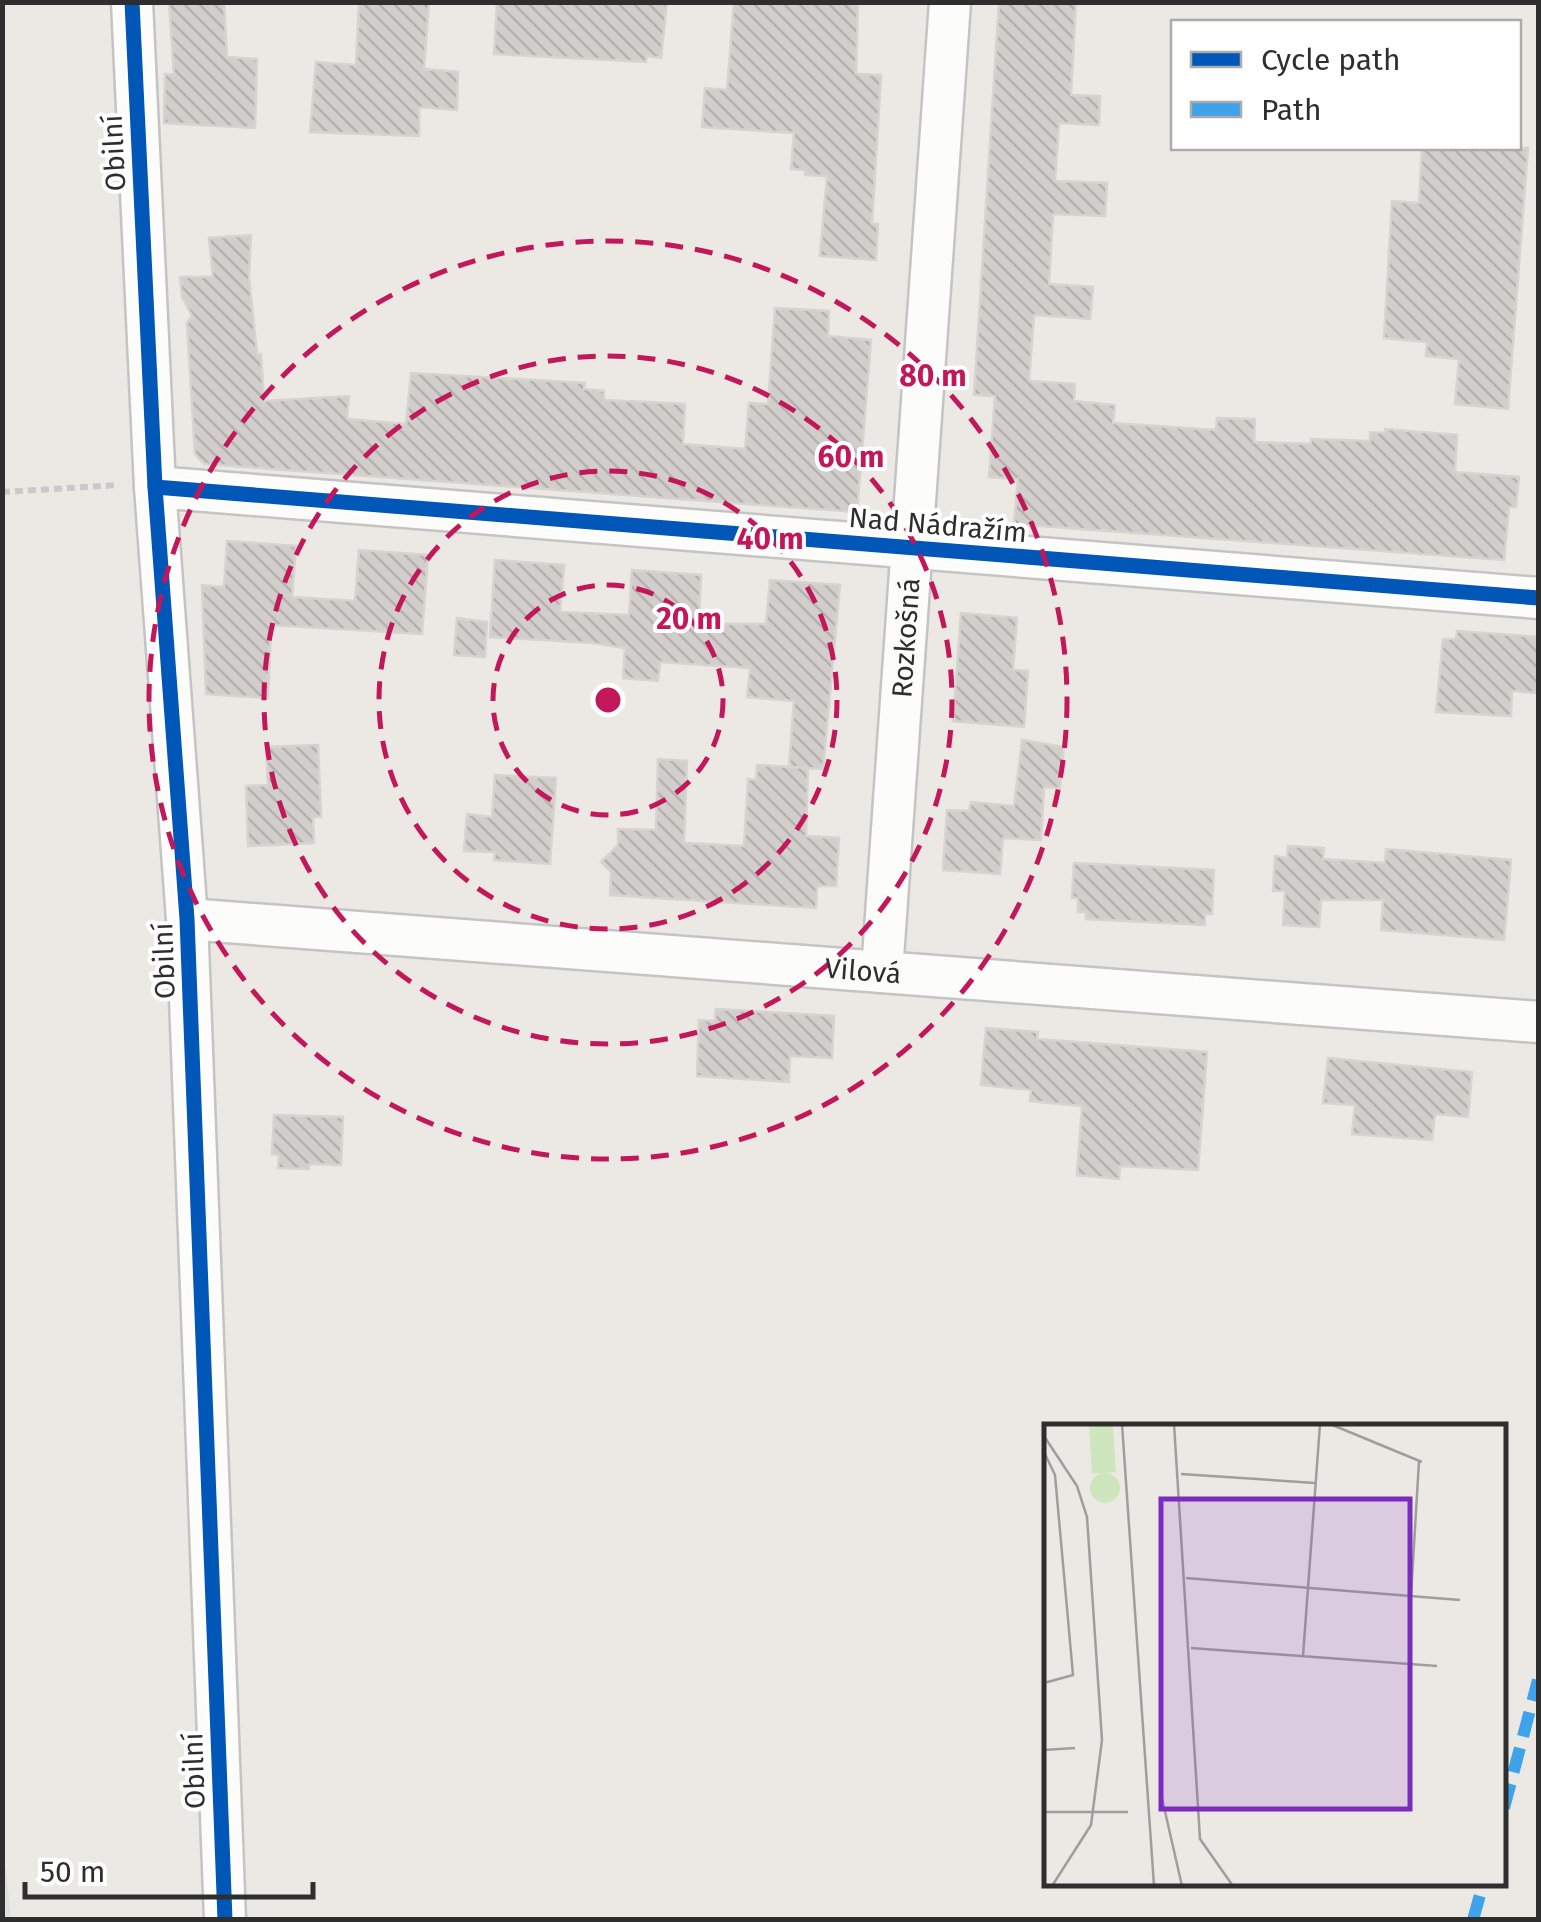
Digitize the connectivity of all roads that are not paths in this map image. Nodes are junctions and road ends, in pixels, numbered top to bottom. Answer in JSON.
{"nodes":[{"id":1,"x":132,"y":2,"type":"edge"},
{"id":2,"x":950,"y":2,"type":"edge"},
{"id":3,"x":155,"y":487,"type":"junction"},
{"id":4,"x":912,"y":548,"type":"junction"},
{"id":5,"x":1538,"y":598,"type":"edge"},
{"id":6,"x":188,"y":919,"type":"junction"},
{"id":7,"x":882,"y":972,"type":"junction"},
{"id":8,"x":1538,"y":1022,"type":"edge"},
{"id":9,"x":225,"y":1920,"type":"edge"}],
"edges":[{"from":1,"to":3,"type":"street","name":"Obilní"},
{"from":2,"to":4,"type":"street","name":"Rozkošná"},
{"from":3,"to":4,"type":"street","name":"Nad Nádražím"},
{"from":3,"to":6,"type":"street","name":"Obilní"},
{"from":4,"to":5,"type":"street","name":"Nad Nádražím"},
{"from":4,"to":7,"type":"street","name":"Rozkošná"},
{"from":6,"to":7,"type":"street","name":"Vilová"},
{"from":6,"to":9,"type":"street","name":"Obilní"},
{"from":7,"to":8,"type":"street","name":"Vilová"}]}
